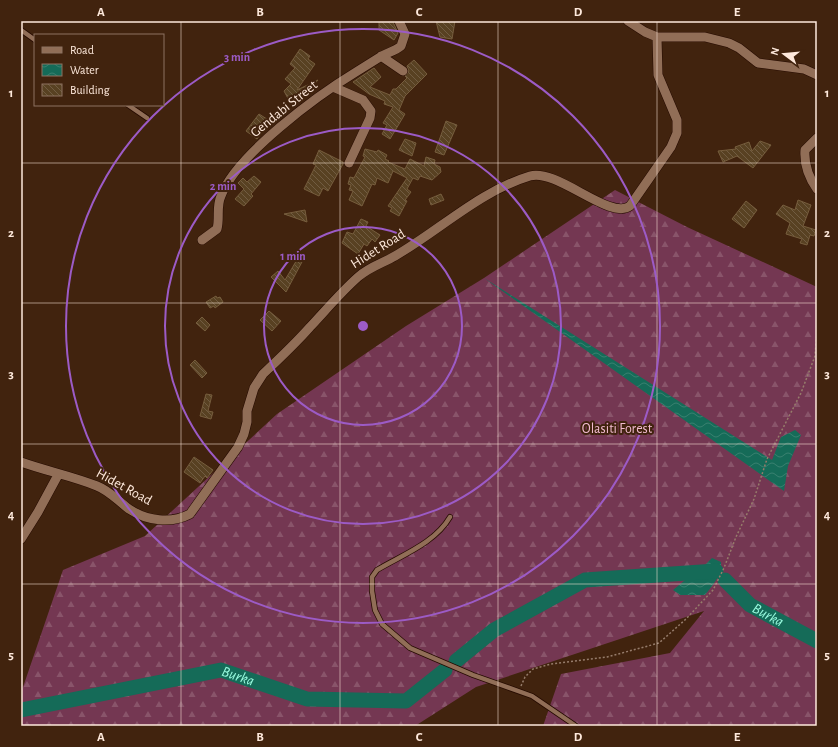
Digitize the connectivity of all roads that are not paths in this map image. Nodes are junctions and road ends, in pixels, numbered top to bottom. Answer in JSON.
{"nodes":[{"id":1,"x":398,"y":21,"type":"edge"},
{"id":2,"x":628,"y":21,"type":"edge"},
{"id":3,"x":21,"y":30,"type":"edge"},
{"id":4,"x":657,"y":37,"type":"junction"},
{"id":5,"x":34,"y":39,"type":"edge"},
{"id":6,"x":381,"y":56,"type":"junction"},
{"id":7,"x":403,"y":71,"type":"dead end"},
{"id":8,"x":817,"y":75,"type":"edge"},
{"id":9,"x":333,"y":87,"type":"junction"},
{"id":10,"x":129,"y":106,"type":"edge"},
{"id":11,"x":147,"y":118,"type":"dead end"},
{"id":12,"x":817,"y":138,"type":"edge"},
{"id":13,"x":349,"y":163,"type":"dead end"},
{"id":14,"x":817,"y":189,"type":"edge"},
{"id":15,"x":202,"y":240,"type":"dead end"},
{"id":16,"x":21,"y":462,"type":"edge"},
{"id":17,"x":58,"y":475,"type":"junction"},
{"id":18,"x":450,"y":517,"type":"dead end"},
{"id":19,"x":21,"y":539,"type":"edge"},
{"id":20,"x":576,"y":726,"type":"edge"}],
"edges":[{"from":1,"to":6,"type":"street","name":"Gendabi Street"},
{"from":2,"to":4,"type":"street"},
{"from":3,"to":5,"type":"lane"},
{"from":4,"to":8,"type":"street"},
{"from":4,"to":17,"type":"street","name":"Hidet Road"},
{"from":6,"to":7,"type":"street"},
{"from":6,"to":9,"type":"street","name":"Gendabi Street"},
{"from":9,"to":13,"type":"street"},
{"from":9,"to":15,"type":"street","name":"Gendabi Street"},
{"from":10,"to":11,"type":"lane"},
{"from":12,"to":14,"type":"street"},
{"from":16,"to":17,"type":"street","name":"Hidet Road"},
{"from":17,"to":19,"type":"street"},
{"from":18,"to":20,"type":"lane"}]}
